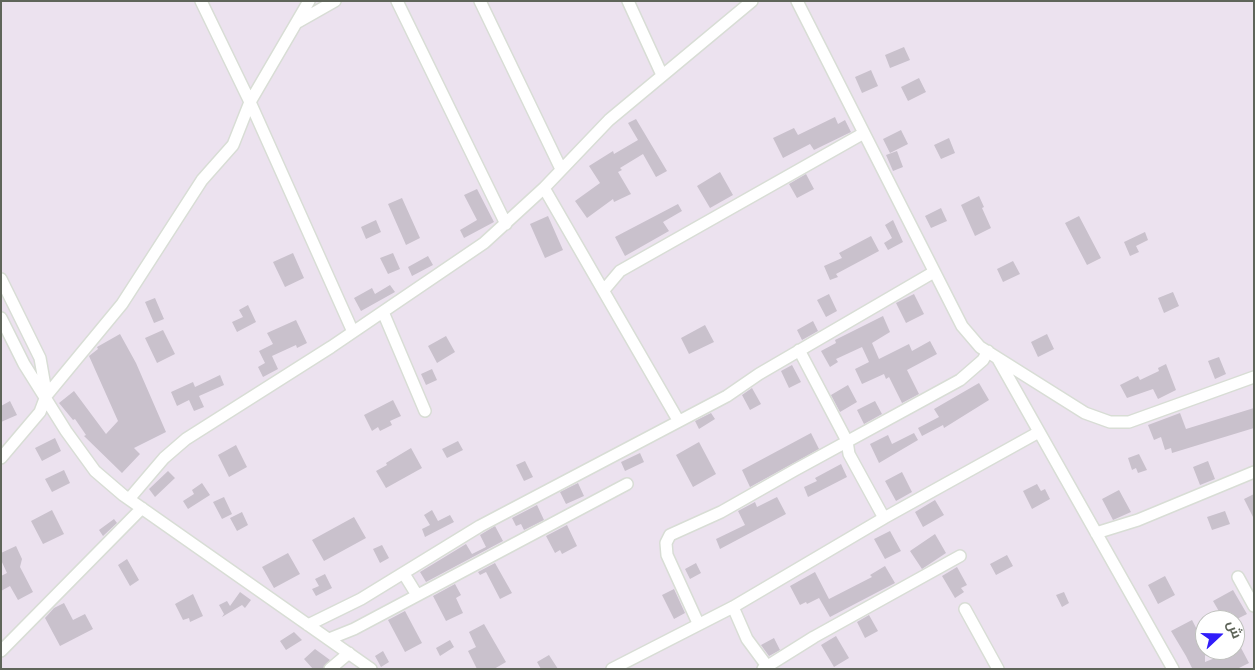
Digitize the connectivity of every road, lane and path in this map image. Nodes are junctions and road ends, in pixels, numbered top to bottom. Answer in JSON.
{"nodes":[{"id":1,"x":201,"y":1,"type":"edge"},
{"id":2,"x":309,"y":1,"type":"edge"},
{"id":3,"x":334,"y":1,"type":"edge"},
{"id":4,"x":397,"y":1,"type":"edge"},
{"id":5,"x":480,"y":1,"type":"edge"},
{"id":6,"x":628,"y":1,"type":"edge"},
{"id":7,"x":752,"y":1,"type":"edge"},
{"id":8,"x":797,"y":1,"type":"edge"},
{"id":9,"x":296,"y":22,"type":"junction"},
{"id":10,"x":662,"y":76,"type":"junction"},
{"id":11,"x":250,"y":102,"type":"junction"},
{"id":12,"x":864,"y":133,"type":"junction"},
{"id":13,"x":561,"y":169,"type":"junction"},
{"id":14,"x":544,"y":188,"type":"junction"},
{"id":15,"x":506,"y":224,"type":"junction"},
{"id":16,"x":934,"y":272,"type":"junction"},
{"id":17,"x":1,"y":279,"type":"edge"},
{"id":18,"x":604,"y":290,"type":"junction"},
{"id":19,"x":383,"y":312,"type":"junction"},
{"id":20,"x":1,"y":318,"type":"edge"},
{"id":21,"x":353,"y":332,"type":"junction"},
{"id":22,"x":799,"y":350,"type":"junction"},
{"id":23,"x":992,"y":354,"type":"junction"},
{"id":24,"x":1254,"y":377,"type":"edge"},
{"id":25,"x":46,"y":396,"type":"junction"},
{"id":26,"x":425,"y":411,"type":"dead end"},
{"id":27,"x":678,"y":420,"type":"junction"},
{"id":28,"x":1039,"y":432,"type":"junction"},
{"id":29,"x":847,"y":441,"type":"junction"},
{"id":30,"x":1,"y":458,"type":"edge"},
{"id":31,"x":1254,"y":472,"type":"edge"},
{"id":32,"x":627,"y":484,"type":"dead end"},
{"id":33,"x":129,"y":499,"type":"junction"},
{"id":34,"x":142,"y":508,"type":"junction"},
{"id":35,"x":884,"y":518,"type":"junction"},
{"id":36,"x":1096,"y":533,"type":"junction"},
{"id":37,"x":960,"y":556,"type":"dead end"},
{"id":38,"x":404,"y":574,"type":"junction"},
{"id":39,"x":1238,"y":577,"type":"dead end"},
{"id":40,"x":416,"y":595,"type":"junction"},
{"id":41,"x":1254,"y":606,"type":"edge"},
{"id":42,"x":733,"y":607,"type":"junction"},
{"id":43,"x":965,"y":609,"type":"dead end"},
{"id":44,"x":698,"y":623,"type":"junction"},
{"id":45,"x":308,"y":625,"type":"junction"},
{"id":46,"x":329,"y":639,"type":"junction"},
{"id":47,"x":1,"y":651,"type":"edge"},
{"id":48,"x":349,"y":653,"type":"junction"},
{"id":49,"x":765,"y":667,"type":"edge"},
{"id":50,"x":330,"y":669,"type":"edge"},
{"id":51,"x":371,"y":669,"type":"edge"},
{"id":52,"x":612,"y":669,"type":"edge"},
{"id":53,"x":998,"y":669,"type":"edge"},
{"id":54,"x":1173,"y":669,"type":"edge"}],
"edges":[{"from":1,"to":11,"type":"street"},
{"from":2,"to":9,"type":"street"},
{"from":3,"to":9,"type":"street"},
{"from":4,"to":15,"type":"street"},
{"from":5,"to":13,"type":"street"},
{"from":6,"to":10,"type":"street"},
{"from":7,"to":10,"type":"street"},
{"from":8,"to":12,"type":"street"},
{"from":9,"to":11,"type":"street"},
{"from":10,"to":13,"type":"street"},
{"from":11,"to":21,"type":"street"},
{"from":11,"to":25,"type":"street"},
{"from":12,"to":16,"type":"street"},
{"from":12,"to":18,"type":"street"},
{"from":13,"to":14,"type":"street"},
{"from":14,"to":15,"type":"street"},
{"from":14,"to":18,"type":"street"},
{"from":15,"to":19,"type":"street"},
{"from":16,"to":22,"type":"street"},
{"from":16,"to":23,"type":"street"},
{"from":17,"to":25,"type":"street"},
{"from":18,"to":27,"type":"street"},
{"from":19,"to":21,"type":"street"},
{"from":19,"to":26,"type":"street"},
{"from":20,"to":25,"type":"street"},
{"from":21,"to":33,"type":"street"},
{"from":22,"to":27,"type":"street"},
{"from":22,"to":29,"type":"street"},
{"from":23,"to":24,"type":"street"},
{"from":23,"to":28,"type":"street"},
{"from":23,"to":29,"type":"street"},
{"from":25,"to":30,"type":"street"},
{"from":25,"to":33,"type":"street"},
{"from":27,"to":38,"type":"street"},
{"from":28,"to":35,"type":"street"},
{"from":28,"to":36,"type":"street"},
{"from":29,"to":35,"type":"street"},
{"from":29,"to":44,"type":"street"},
{"from":31,"to":36,"type":"street"},
{"from":32,"to":40,"type":"street"},
{"from":33,"to":34,"type":"street"},
{"from":34,"to":45,"type":"street"},
{"from":34,"to":47,"type":"street"},
{"from":35,"to":42,"type":"street"},
{"from":36,"to":54,"type":"street"},
{"from":37,"to":49,"type":"street"},
{"from":38,"to":40,"type":"street"},
{"from":38,"to":45,"type":"street"},
{"from":39,"to":41,"type":"street"},
{"from":40,"to":46,"type":"street"},
{"from":42,"to":44,"type":"street"},
{"from":42,"to":49,"type":"street"},
{"from":43,"to":53,"type":"street"},
{"from":44,"to":52,"type":"street"},
{"from":45,"to":46,"type":"street"},
{"from":46,"to":48,"type":"street"},
{"from":48,"to":50,"type":"street"},
{"from":48,"to":51,"type":"street"}]}
